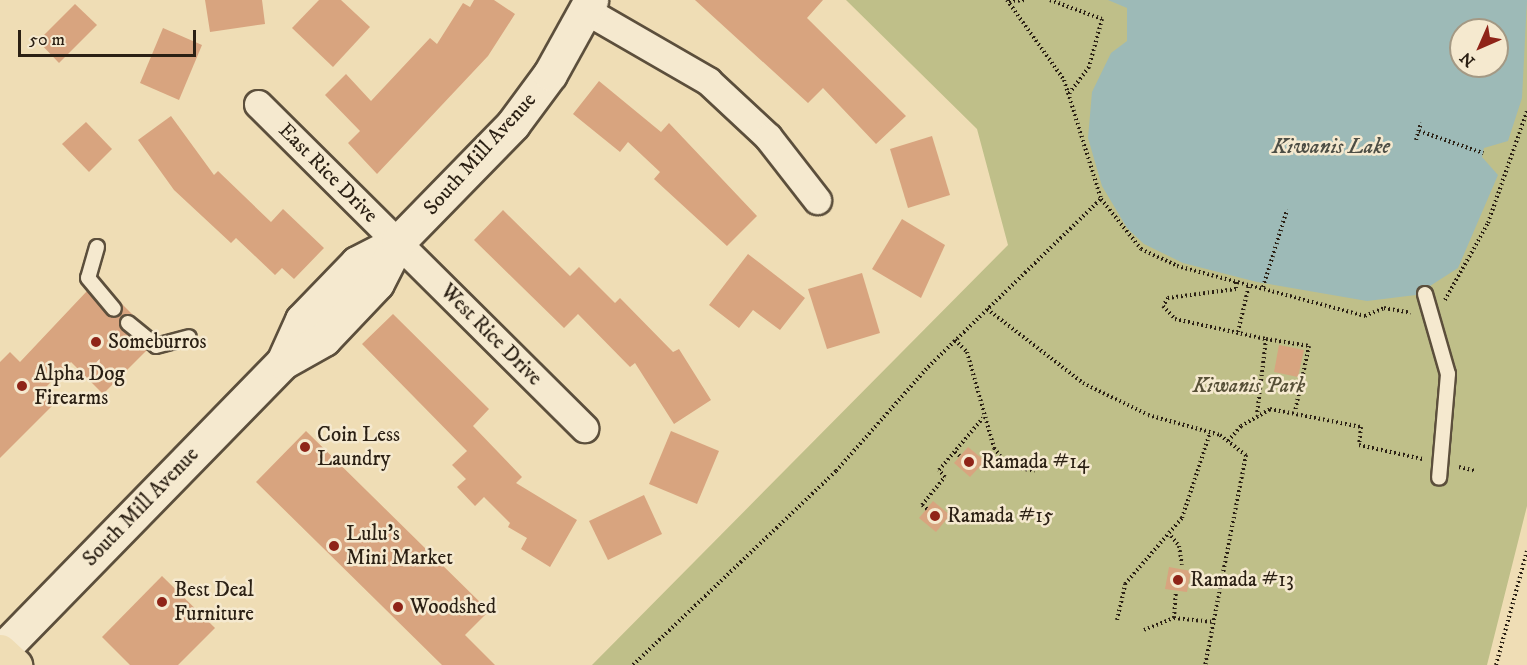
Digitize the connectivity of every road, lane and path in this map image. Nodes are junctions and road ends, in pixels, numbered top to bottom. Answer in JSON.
{"nodes":[{"id":1,"x":1007,"y":0,"type":"edge"},
{"id":2,"x":1026,"y":0,"type":"edge"},
{"id":3,"x":1050,"y":0,"type":"edge"},
{"id":4,"x":589,"y":6,"type":"edge"},
{"id":5,"x":1068,"y":95,"type":"junction"},
{"id":6,"x":258,"y":104,"type":"dead end"},
{"id":7,"x":1527,"y":111,"type":"edge"},
{"id":8,"x":1421,"y":123,"type":"dead end"},
{"id":9,"x":1419,"y":131,"type":"junction"},
{"id":10,"x":1416,"y":140,"type":"dead end"},
{"id":11,"x":1483,"y":153,"type":"dead end"},
{"id":12,"x":1101,"y":199,"type":"junction"},
{"id":13,"x":817,"y":200,"type":"dead end"},
{"id":14,"x":1287,"y":210,"type":"dead end"},
{"id":15,"x":398,"y":242,"type":"junction"},
{"id":16,"x":97,"y":247,"type":"dead end"},
{"id":17,"x":1236,"y":282,"type":"junction"},
{"id":18,"x":1249,"y":285,"type":"junction"},
{"id":19,"x":1263,"y":287,"type":"dead end"},
{"id":20,"x":1425,"y":294,"type":"dead end"},
{"id":21,"x":1430,"y":308,"type":"junction"},
{"id":22,"x":114,"y":309,"type":"dead end"},
{"id":23,"x":987,"y":309,"type":"junction"},
{"id":24,"x":128,"y":323,"type":"dead end"},
{"id":25,"x":1238,"y":332,"type":"junction"},
{"id":26,"x":189,"y":338,"type":"dead end"},
{"id":27,"x":1266,"y":339,"type":"junction"},
{"id":28,"x":955,"y":340,"type":"junction"},
{"id":29,"x":1295,"y":412,"type":"junction"},
{"id":30,"x":1257,"y":415,"type":"junction"},
{"id":31,"x":983,"y":418,"type":"junction"},
{"id":32,"x":584,"y":428,"type":"dead end"},
{"id":33,"x":1210,"y":433,"type":"junction"},
{"id":34,"x":1228,"y":441,"type":"junction"},
{"id":35,"x":956,"y":452,"type":"junction"},
{"id":36,"x":960,"y":456,"type":"dead end"},
{"id":37,"x":1441,"y":463,"type":"junction"},
{"id":38,"x":1035,"y":471,"type":"dead end"},
{"id":39,"x":1476,"y":471,"type":"dead end"},
{"id":40,"x":1439,"y":478,"type":"dead end"},
{"id":41,"x":927,"y":509,"type":"dead end"},
{"id":42,"x":1171,"y":536,"type":"junction"},
{"id":43,"x":1527,"y":551,"type":"edge"},
{"id":44,"x":1182,"y":565,"type":"dead end"},
{"id":45,"x":1176,"y":592,"type":"dead end"},
{"id":46,"x":1174,"y":618,"type":"junction"},
{"id":47,"x":1117,"y":620,"type":"dead end"},
{"id":48,"x":1214,"y":622,"type":"junction"},
{"id":49,"x":1144,"y":630,"type":"dead end"},
{"id":50,"x":0,"y":651,"type":"edge"},
{"id":51,"x":15,"y":665,"type":"edge"},
{"id":52,"x":633,"y":665,"type":"edge"},
{"id":53,"x":1205,"y":665,"type":"edge"},
{"id":54,"x":1496,"y":665,"type":"edge"}],
"edges":[{"from":1,"to":2,"type":"path"},
{"from":1,"to":5,"type":"path"},
{"from":3,"to":5,"type":"path"},
{"from":4,"to":13,"type":"street"},
{"from":4,"to":15,"type":"street","name":"South Mill Avenue"},
{"from":5,"to":12,"type":"path"},
{"from":6,"to":15,"type":"street","name":"East Rice Drive"},
{"from":7,"to":21,"type":"path"},
{"from":8,"to":9,"type":"path"},
{"from":9,"to":10,"type":"path"},
{"from":9,"to":11,"type":"path"},
{"from":12,"to":17,"type":"path"},
{"from":12,"to":23,"type":"path"},
{"from":14,"to":19,"type":"path"},
{"from":15,"to":32,"type":"street","name":"West Rice Drive"},
{"from":15,"to":50,"type":"street","name":"South Mill Avenue"},
{"from":16,"to":22,"type":"lane"},
{"from":17,"to":18,"type":"path"},
{"from":17,"to":25,"type":"path"},
{"from":18,"to":21,"type":"path"},
{"from":18,"to":25,"type":"path"},
{"from":20,"to":21,"type":"lane"},
{"from":21,"to":37,"type":"lane"},
{"from":23,"to":28,"type":"path"},
{"from":23,"to":33,"type":"path"},
{"from":24,"to":26,"type":"lane"},
{"from":25,"to":27,"type":"path"},
{"from":27,"to":29,"type":"path"},
{"from":27,"to":30,"type":"path"},
{"from":28,"to":31,"type":"path"},
{"from":28,"to":52,"type":"path"},
{"from":29,"to":30,"type":"path"},
{"from":29,"to":37,"type":"path"},
{"from":30,"to":34,"type":"path"},
{"from":31,"to":35,"type":"path"},
{"from":31,"to":38,"type":"path"},
{"from":33,"to":34,"type":"path"},
{"from":33,"to":42,"type":"path"},
{"from":34,"to":48,"type":"path"},
{"from":35,"to":36,"type":"path"},
{"from":35,"to":41,"type":"path"},
{"from":37,"to":39,"type":"path"},
{"from":37,"to":40,"type":"lane"},
{"from":42,"to":44,"type":"path"},
{"from":42,"to":47,"type":"path"},
{"from":43,"to":54,"type":"path"},
{"from":45,"to":46,"type":"path"},
{"from":46,"to":48,"type":"path"},
{"from":46,"to":49,"type":"path"},
{"from":48,"to":53,"type":"path"},
{"from":50,"to":51,"type":"main road"}]}
